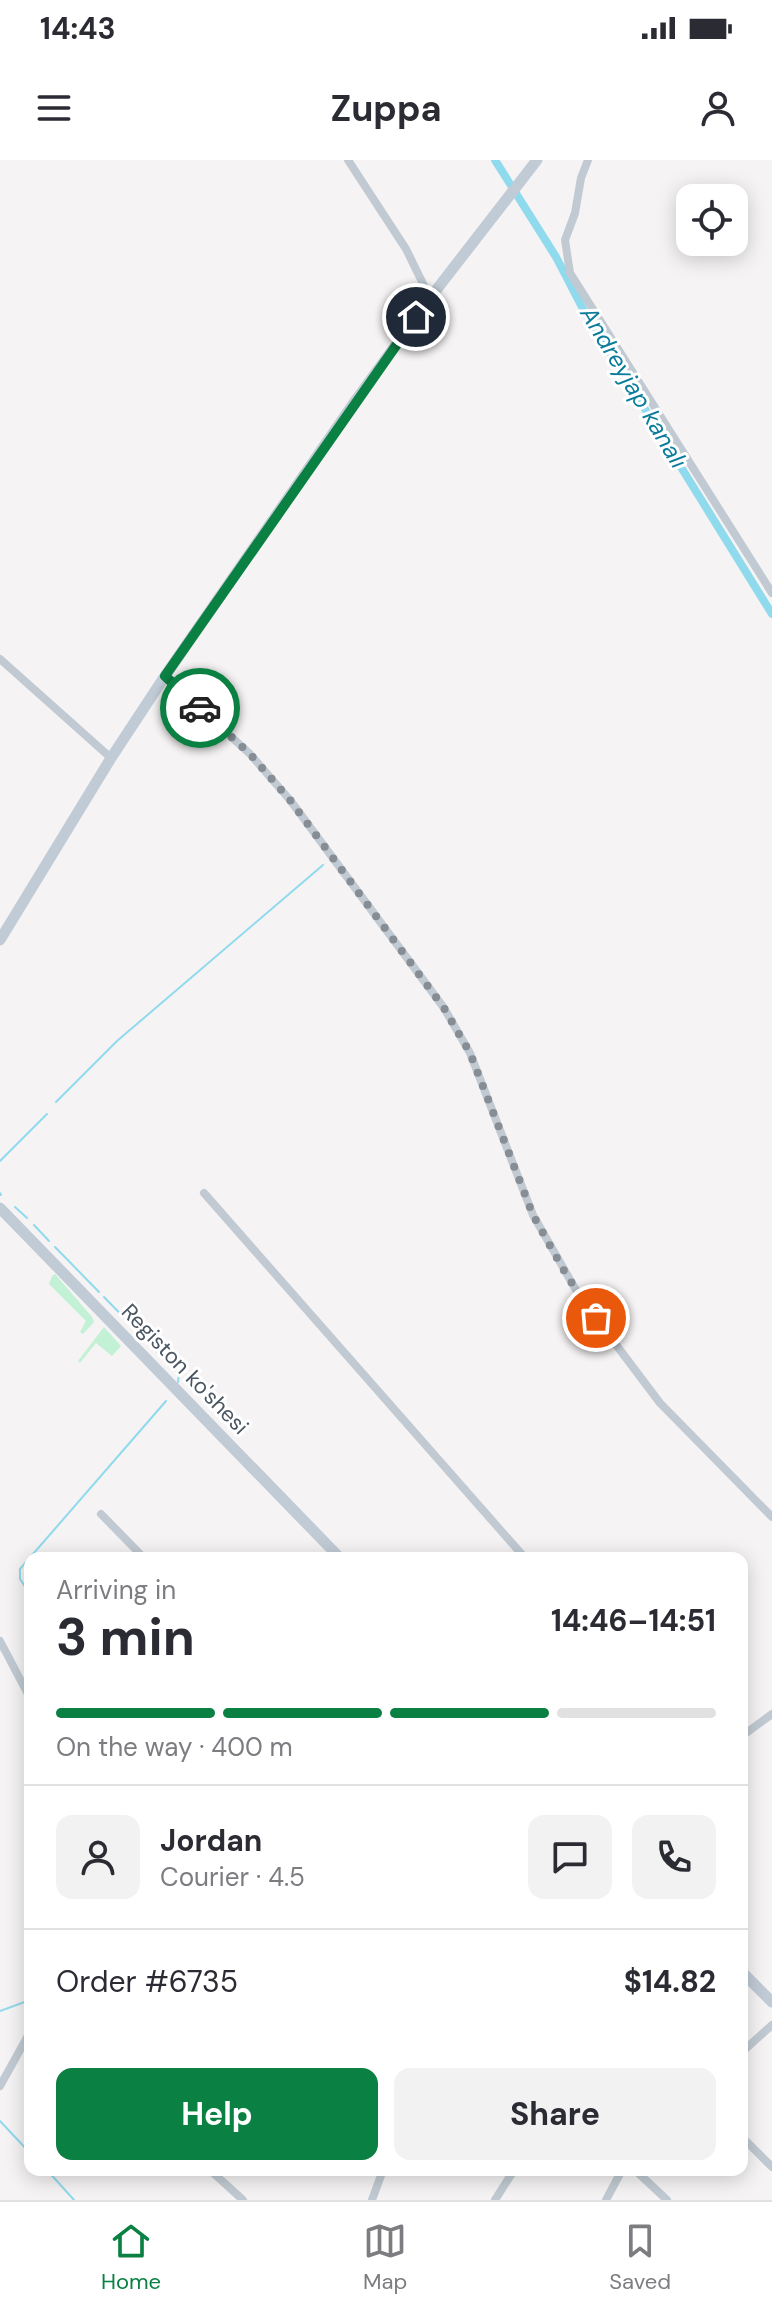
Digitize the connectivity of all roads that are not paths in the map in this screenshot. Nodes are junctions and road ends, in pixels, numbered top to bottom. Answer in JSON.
{"nodes":[{"id":1,"x":348,"y":160,"type":"edge"},
{"id":2,"x":537,"y":160,"type":"edge"},
{"id":3,"x":588,"y":160,"type":"edge"},
{"id":4,"x":430,"y":298,"type":"junction"},
{"id":5,"x":772,"y":593,"type":"edge"},
{"id":6,"x":0,"y":659,"type":"edge"},
{"id":7,"x":165,"y":676,"type":"junction"},
{"id":8,"x":111,"y":758,"type":"junction"},
{"id":9,"x":4,"y":922,"type":"edge"},
{"id":10,"x":0,"y":940,"type":"edge"},
{"id":11,"x":204,"y":1193,"type":"dead end"},
{"id":12,"x":0,"y":1208,"type":"edge"},
{"id":13,"x":101,"y":1514,"type":"dead end"},
{"id":14,"x":772,"y":1517,"type":"edge"},
{"id":15,"x":138,"y":1552,"type":"edge"},
{"id":16,"x":334,"y":1552,"type":"edge"},
{"id":17,"x":520,"y":1552,"type":"edge"},
{"id":18,"x":0,"y":1641,"type":"edge"},
{"id":19,"x":24,"y":1687,"type":"edge"},
{"id":20,"x":772,"y":1714,"type":"edge"},
{"id":21,"x":748,"y":1732,"type":"edge"},
{"id":22,"x":748,"y":1978,"type":"edge"},
{"id":23,"x":772,"y":2002,"type":"edge"},
{"id":24,"x":772,"y":2025,"type":"edge"},
{"id":25,"x":24,"y":2043,"type":"edge"},
{"id":26,"x":748,"y":2047,"type":"edge"},
{"id":27,"x":0,"y":2086,"type":"edge"},
{"id":28,"x":748,"y":2143,"type":"edge"},
{"id":29,"x":772,"y":2167,"type":"edge"},
{"id":30,"x":217,"y":2176,"type":"edge"},
{"id":31,"x":377,"y":2176,"type":"edge"},
{"id":32,"x":510,"y":2176,"type":"edge"},
{"id":33,"x":619,"y":2176,"type":"edge"},
{"id":34,"x":641,"y":2176,"type":"edge"},
{"id":35,"x":243,"y":2200,"type":"edge"},
{"id":36,"x":372,"y":2200,"type":"edge"},
{"id":37,"x":495,"y":2200,"type":"edge"},
{"id":38,"x":606,"y":2200,"type":"edge"},
{"id":39,"x":667,"y":2200,"type":"edge"}],
"edges":[{"from":1,"to":4,"type":"street"},
{"from":2,"to":4,"type":"street"},
{"from":3,"to":5,"type":"street"},
{"from":4,"to":7,"type":"street"},
{"from":6,"to":8,"type":"street"},
{"from":7,"to":8,"type":"street"},
{"from":7,"to":14,"type":"street"},
{"from":8,"to":9,"type":"street"},
{"from":9,"to":10,"type":"street"},
{"from":11,"to":17,"type":"street"},
{"from":12,"to":16,"type":"street","name":"Registon ko'shesi"},
{"from":13,"to":15,"type":"street"},
{"from":18,"to":19,"type":"street"},
{"from":20,"to":21,"type":"street"},
{"from":22,"to":23,"type":"street"},
{"from":24,"to":26,"type":"street"},
{"from":25,"to":27,"type":"street"},
{"from":28,"to":29,"type":"street"},
{"from":30,"to":35,"type":"street"},
{"from":31,"to":36,"type":"street"},
{"from":32,"to":37,"type":"street"},
{"from":33,"to":38,"type":"street"},
{"from":34,"to":39,"type":"street"}]}
